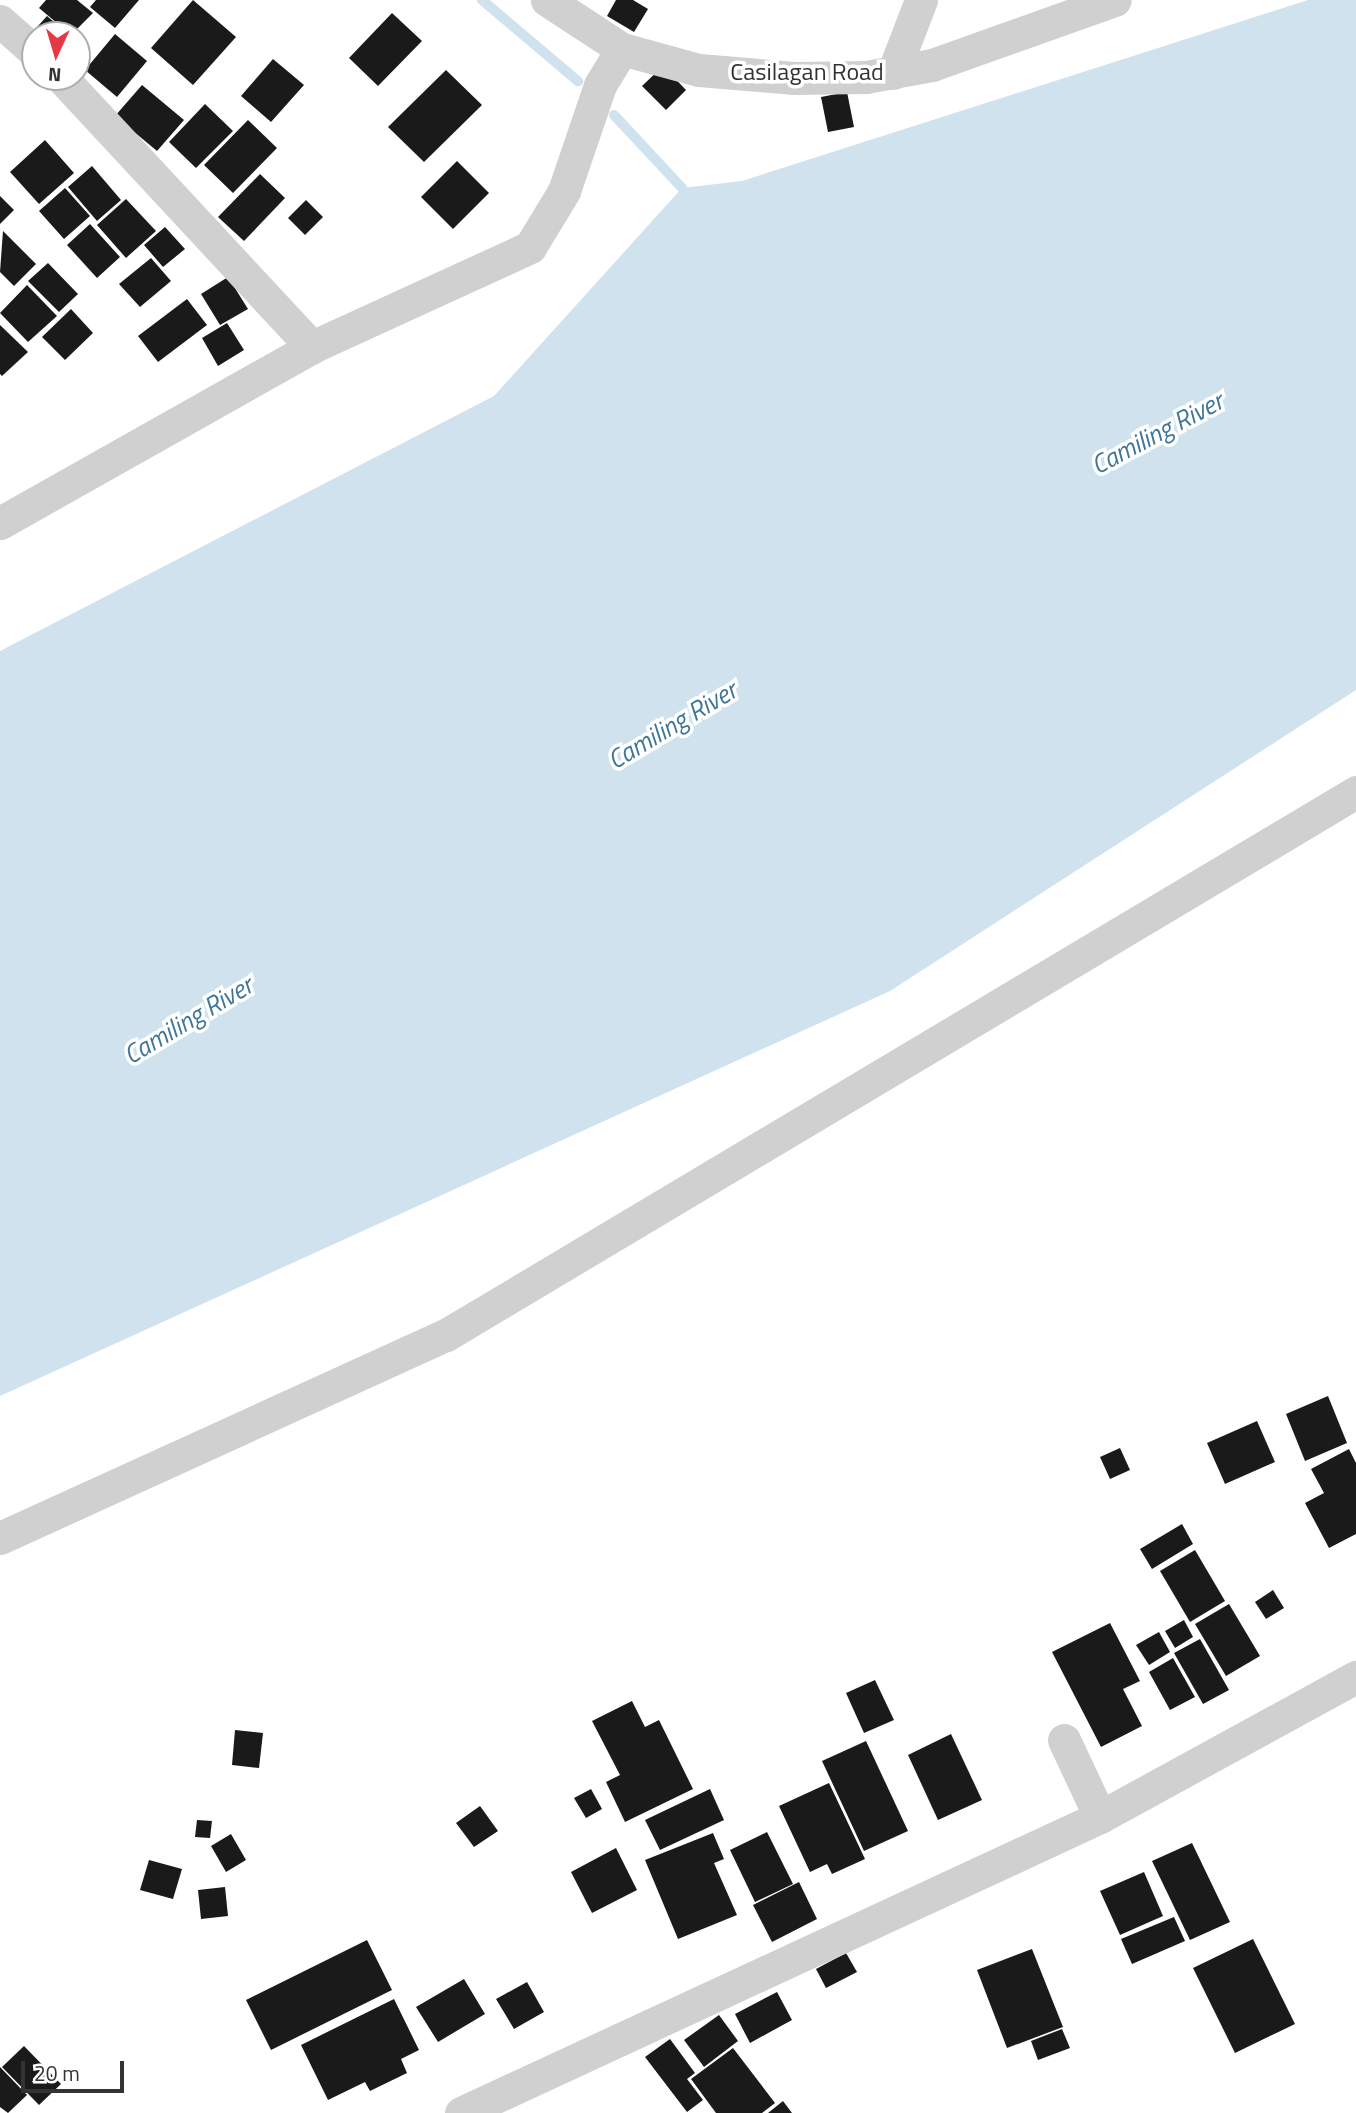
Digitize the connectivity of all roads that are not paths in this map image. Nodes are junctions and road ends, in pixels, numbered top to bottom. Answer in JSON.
{"nodes":[{"id":1,"x":547,"y":0,"type":"edge"},
{"id":2,"x":921,"y":0,"type":"edge"},
{"id":3,"x":1115,"y":0,"type":"edge"},
{"id":4,"x":0,"y":21,"type":"edge"},
{"id":5,"x":21,"y":39,"type":"edge"},
{"id":6,"x":622,"y":49,"type":"junction"},
{"id":7,"x":892,"y":73,"type":"junction"},
{"id":8,"x":74,"y":91,"type":"edge"},
{"id":9,"x":312,"y":347,"type":"junction"},
{"id":10,"x":0,"y":523,"type":"edge"},
{"id":11,"x":1356,"y":792,"type":"edge"},
{"id":12,"x":0,"y":1538,"type":"edge"},
{"id":13,"x":1356,"y":1677,"type":"edge"},
{"id":14,"x":1064,"y":1740,"type":"dead end"},
{"id":15,"x":1100,"y":1817,"type":"junction"},
{"id":16,"x":461,"y":2113,"type":"edge"}],
"edges":[{"from":1,"to":6,"type":"street","name":"Casilagan Road"},
{"from":2,"to":7,"type":"street"},
{"from":3,"to":7,"type":"street","name":"Casilagan Road"},
{"from":4,"to":5,"type":"street"},
{"from":6,"to":7,"type":"street","name":"Casilagan Road"},
{"from":6,"to":9,"type":"street"},
{"from":8,"to":9,"type":"street"},
{"from":9,"to":10,"type":"street"},
{"from":11,"to":12,"type":"street"},
{"from":13,"to":15,"type":"street"},
{"from":14,"to":15,"type":"street"},
{"from":15,"to":16,"type":"street"}]}
